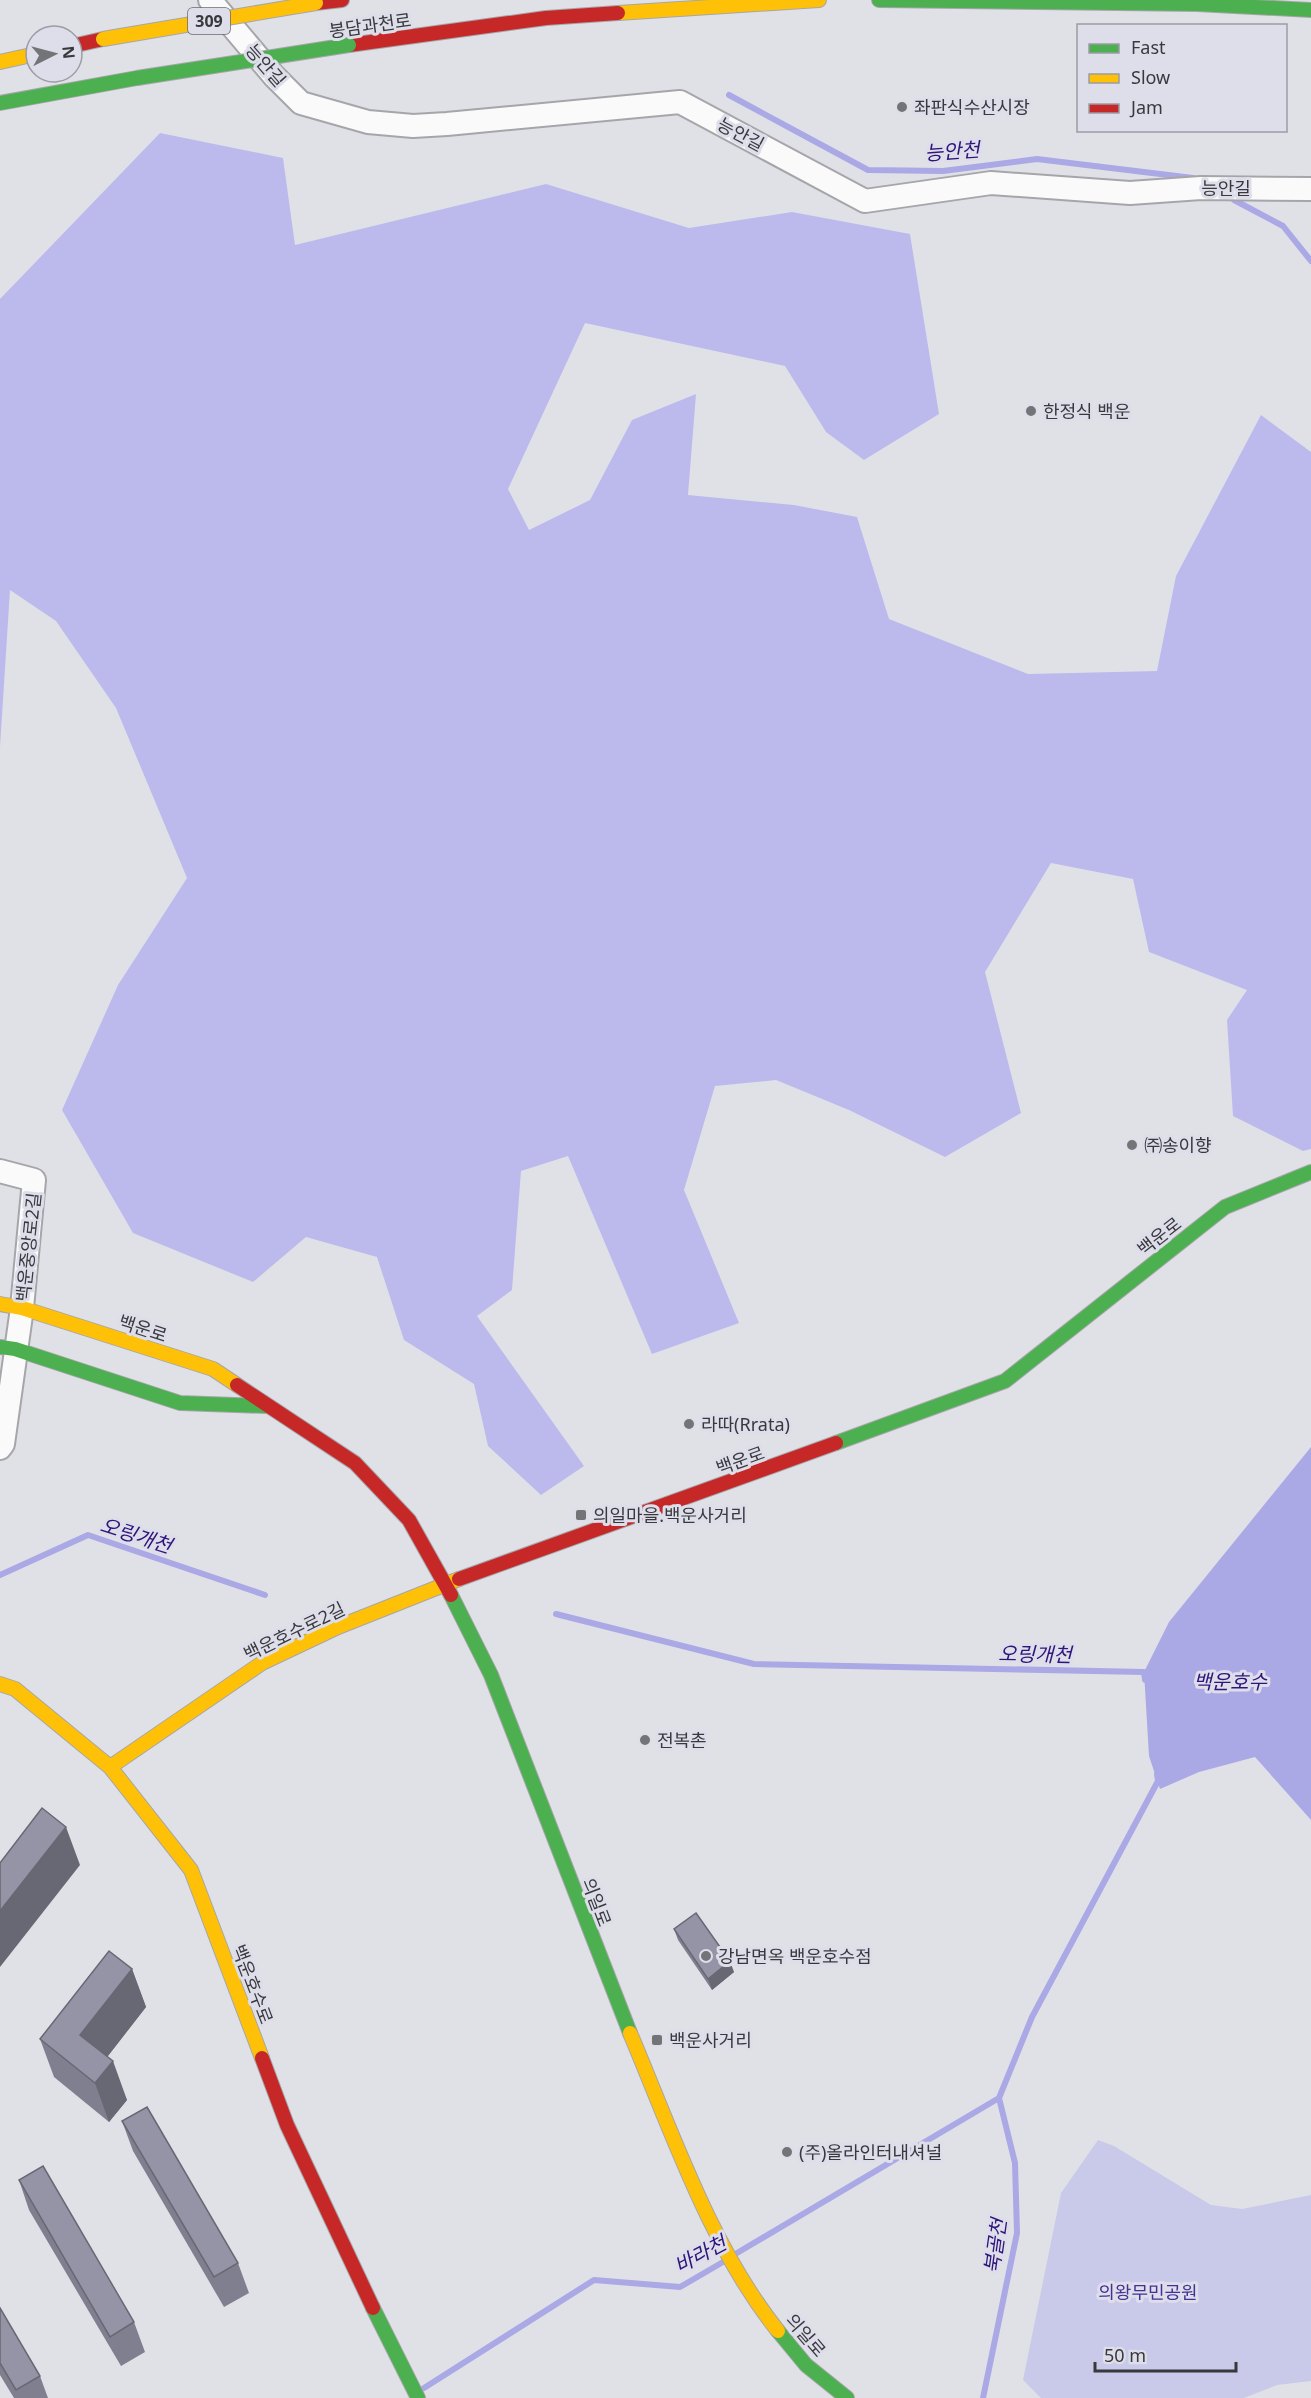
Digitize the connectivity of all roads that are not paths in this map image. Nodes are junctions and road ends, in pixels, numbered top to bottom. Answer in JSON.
{"nodes":[{"id":1,"x":210,"y":0,"type":"edge"},
{"id":2,"x":342,"y":0,"type":"edge"},
{"id":3,"x":819,"y":0,"type":"edge"},
{"id":4,"x":879,"y":0,"type":"edge"},
{"id":5,"x":1311,"y":10,"type":"edge"},
{"id":6,"x":84,"y":43,"type":"edge"},
{"id":7,"x":24,"y":57,"type":"edge"},
{"id":8,"x":0,"y":62,"type":"edge"},
{"id":9,"x":0,"y":103,"type":"edge"},
{"id":10,"x":1311,"y":189,"type":"edge"},
{"id":11,"x":0,"y":1172,"type":"edge"},
{"id":12,"x":1311,"y":1172,"type":"edge"},
{"id":13,"x":11,"y":1306,"type":"edge"},
{"id":14,"x":8,"y":1348,"type":"edge"},
{"id":15,"x":267,"y":1406,"type":"junction"},
{"id":16,"x":0,"y":1448,"type":"edge"},
{"id":17,"x":444,"y":1584,"type":"junction"},
{"id":18,"x":0,"y":1684,"type":"edge"},
{"id":19,"x":110,"y":1767,"type":"junction"},
{"id":20,"x":418,"y":2398,"type":"edge"},
{"id":21,"x":847,"y":2398,"type":"edge"}],
"edges":[{"from":1,"to":10,"type":"street","name":"능안길"},
{"from":2,"to":6,"type":"main road","name":"봉담과천로","number":"309","bridge":true},
{"from":3,"to":9,"type":"main road","name":"봉담과천로","bridge":true},
{"from":4,"to":5,"type":"main road"},
{"from":7,"to":8,"type":"main road"},
{"from":11,"to":13,"type":"street","name":"백운중앙로2길"},
{"from":12,"to":17,"type":"main road","name":"백운로"},
{"from":13,"to":14,"type":"street","name":"백운중앙로2길"},
{"from":13,"to":15,"type":"main road","name":"백운로"},
{"from":14,"to":15,"type":"main road"},
{"from":14,"to":16,"type":"street","name":"백운중앙로2길"},
{"from":15,"to":17,"type":"main road","name":"백운로"},
{"from":17,"to":19,"type":"main road","name":"백운호수로2길"},
{"from":17,"to":21,"type":"main road","name":"의일로"},
{"from":18,"to":19,"type":"main road","name":"백운호수로"},
{"from":19,"to":20,"type":"main road","name":"백운호수로"}]}
